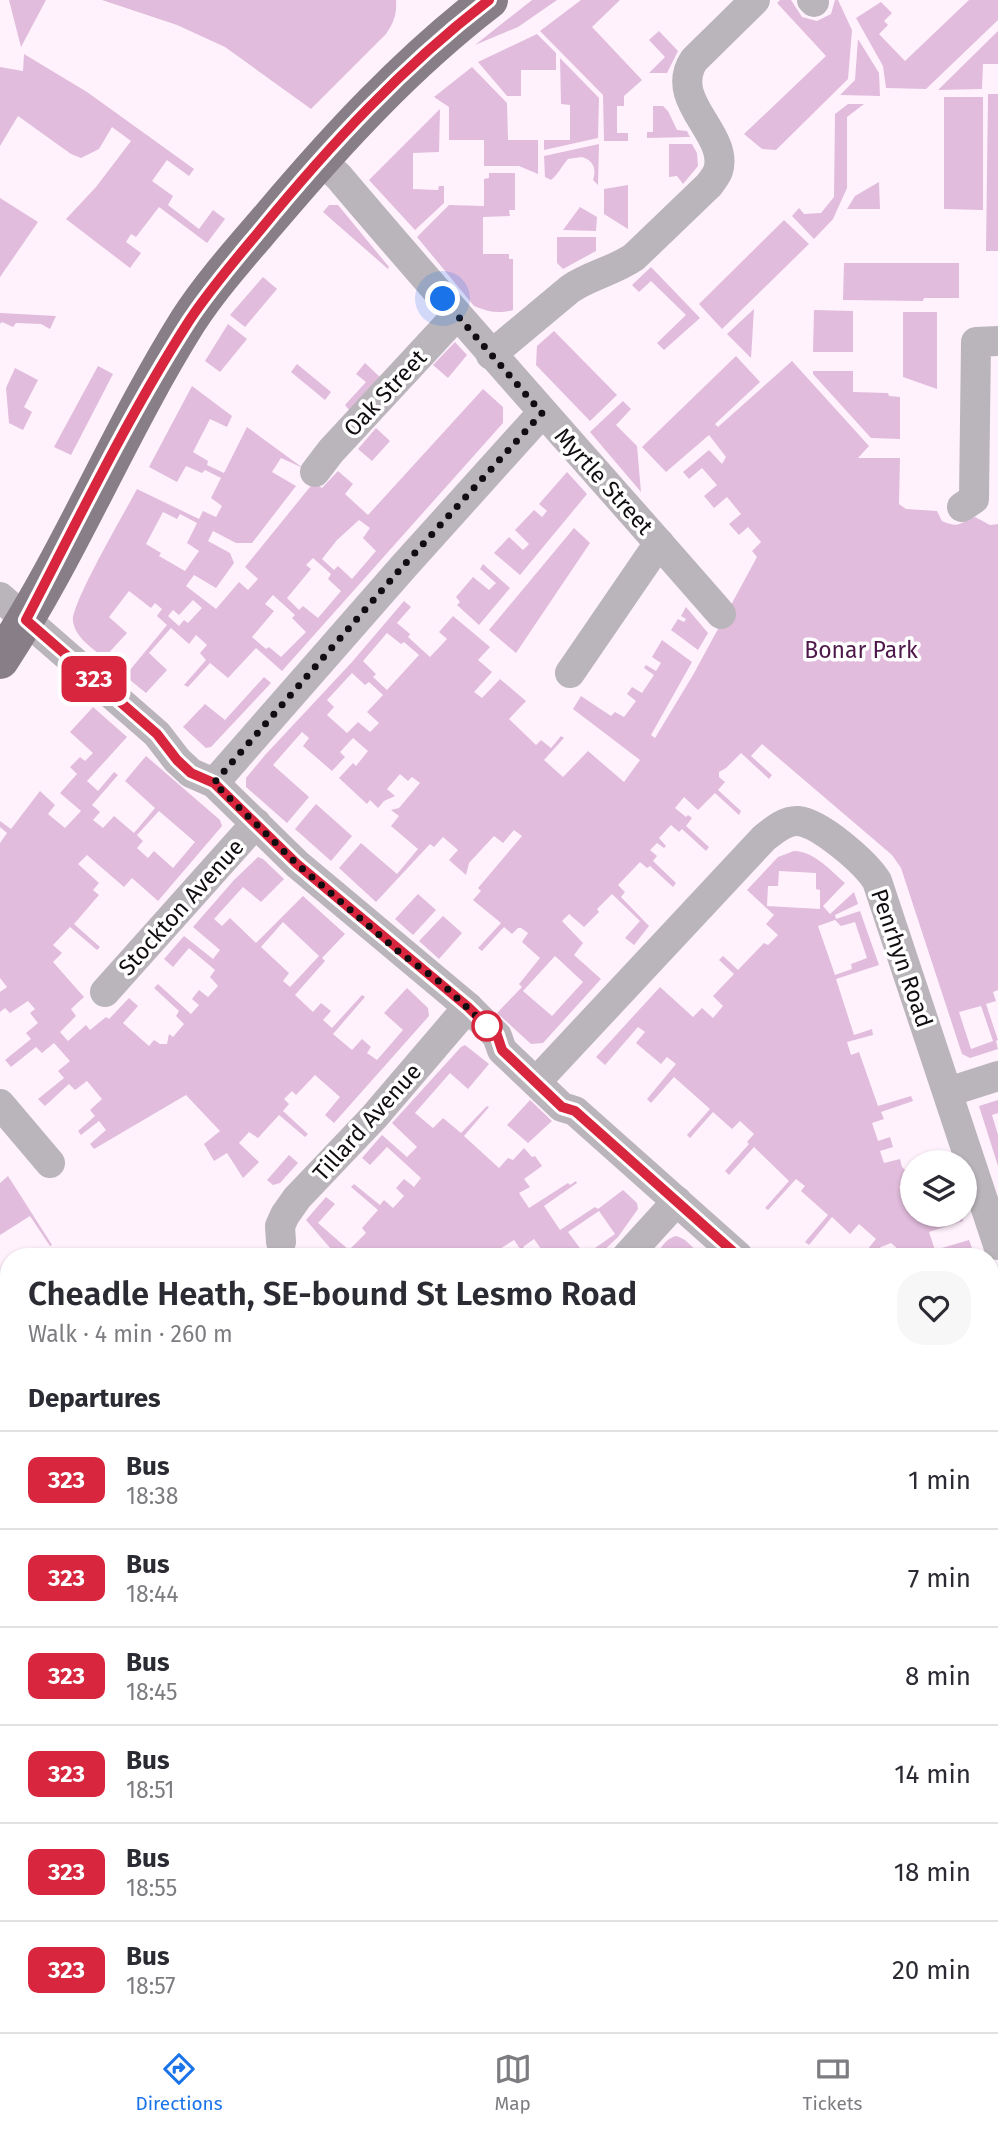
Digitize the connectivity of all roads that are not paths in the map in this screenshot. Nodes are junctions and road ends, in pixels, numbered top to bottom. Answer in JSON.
{"nodes":[{"id":1,"x":755,"y":0,"type":"edge"},
{"id":2,"x":468,"y":6,"type":"edge"},
{"id":3,"x":320,"y":159,"type":"junction"},
{"id":4,"x":457,"y":316,"type":"junction"},
{"id":5,"x":998,"y":341,"type":"edge"},
{"id":6,"x":491,"y":355,"type":"junction"},
{"id":7,"x":542,"y":413,"type":"junction"},
{"id":8,"x":315,"y":472,"type":"dead end"},
{"id":9,"x":975,"y":505,"type":"dead end"},
{"id":10,"x":659,"y":543,"type":"junction"},
{"id":11,"x":13,"y":609,"type":"edge"},
{"id":12,"x":721,"y":614,"type":"dead end"},
{"id":13,"x":0,"y":660,"type":"edge"},
{"id":14,"x":570,"y":673,"type":"dead end"},
{"id":15,"x":214,"y":783,"type":"junction"},
{"id":16,"x":256,"y":823,"type":"junction"},
{"id":17,"x":105,"y":992,"type":"dead end"},
{"id":18,"x":468,"y":1007,"type":"junction"},
{"id":19,"x":998,"y":1076,"type":"edge"},
{"id":20,"x":536,"y":1082,"type":"junction"},
{"id":21,"x":948,"y":1092,"type":"junction"},
{"id":22,"x":0,"y":1104,"type":"edge"},
{"id":23,"x":50,"y":1163,"type":"dead end"},
{"id":24,"x":677,"y":1201,"type":"junction"},
{"id":25,"x":281,"y":1242,"type":"dead end"},
{"id":26,"x":998,"y":1245,"type":"edge"},
{"id":27,"x":634,"y":1248,"type":"edge"},
{"id":28,"x":729,"y":1248,"type":"edge"}],
"edges":[{"from":1,"to":6,"type":"street"},
{"from":2,"to":3,"type":"main road"},
{"from":3,"to":4,"type":"street","name":"Myrtle Street"},
{"from":3,"to":11,"type":"main road"},
{"from":4,"to":6,"type":"street","name":"Myrtle Street"},
{"from":4,"to":8,"type":"street","name":"Oak Street"},
{"from":5,"to":9,"type":"street"},
{"from":6,"to":7,"type":"street","name":"Myrtle Street"},
{"from":7,"to":10,"type":"street","name":"Myrtle Street"},
{"from":7,"to":15,"type":"street"},
{"from":10,"to":12,"type":"street","name":"Myrtle Street"},
{"from":10,"to":14,"type":"street"},
{"from":11,"to":13,"type":"main road"},
{"from":11,"to":15,"type":"street"},
{"from":15,"to":16,"type":"street"},
{"from":16,"to":17,"type":"street","name":"Stockton Avenue"},
{"from":16,"to":18,"type":"street"},
{"from":18,"to":20,"type":"street"},
{"from":18,"to":25,"type":"street","name":"Tillard Avenue"},
{"from":19,"to":21,"type":"street"},
{"from":20,"to":21,"type":"street","name":"Penrhyn Road"},
{"from":20,"to":24,"type":"street"},
{"from":21,"to":26,"type":"street","name":"Penrhyn Road"},
{"from":22,"to":23,"type":"street"},
{"from":24,"to":27,"type":"street"},
{"from":24,"to":28,"type":"street"}]}
